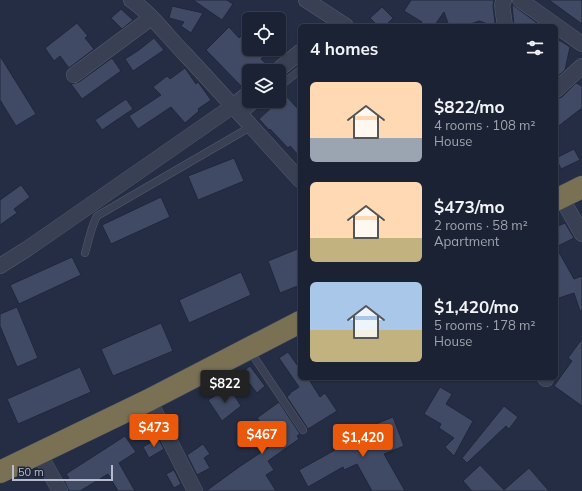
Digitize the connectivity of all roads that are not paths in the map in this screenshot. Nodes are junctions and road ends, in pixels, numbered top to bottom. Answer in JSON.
{"nodes":[{"id":1,"x":131,"y":0,"type":"edge"},
{"id":2,"x":306,"y":0,"type":"edge"},
{"id":3,"x":504,"y":0,"type":"edge"},
{"id":4,"x":520,"y":0,"type":"edge"},
{"id":5,"x":151,"y":18,"type":"junction"},
{"id":6,"x":338,"y":24,"type":"edge"},
{"id":7,"x":505,"y":24,"type":"edge"},
{"id":8,"x":554,"y":24,"type":"edge"},
{"id":9,"x":558,"y":27,"type":"edge"},
{"id":10,"x":582,"y":44,"type":"edge"},
{"id":11,"x":298,"y":54,"type":"edge"},
{"id":12,"x":285,"y":64,"type":"edge"},
{"id":13,"x":582,"y":66,"type":"edge"},
{"id":14,"x":298,"y":72,"type":"edge"},
{"id":15,"x":74,"y":75,"type":"dead end"},
{"id":16,"x":286,"y":81,"type":"edge"},
{"id":17,"x":558,"y":88,"type":"edge"},
{"id":18,"x":244,"y":108,"type":"edge"},
{"id":19,"x":252,"y":108,"type":"edge"},
{"id":20,"x":242,"y":116,"type":"junction"},
{"id":21,"x":298,"y":178,"type":"edge"},
{"id":22,"x":582,"y":187,"type":"edge"},
{"id":23,"x":558,"y":199,"type":"edge"},
{"id":24,"x":582,"y":234,"type":"edge"},
{"id":25,"x":85,"y":252,"type":"dead end"},
{"id":26,"x":0,"y":266,"type":"edge"},
{"id":27,"x":298,"y":323,"type":"edge"},
{"id":28,"x":248,"y":349,"type":"junction"},
{"id":29,"x":149,"y":400,"type":"junction"},
{"id":30,"x":303,"y":430,"type":"dead end"},
{"id":31,"x":39,"y":453,"type":"junction"},
{"id":32,"x":2,"y":466,"type":"edge"},
{"id":33,"x":60,"y":491,"type":"edge"},
{"id":34,"x":195,"y":491,"type":"edge"}],
"edges":[{"from":1,"to":5,"type":"street"},
{"from":2,"to":6,"type":"street"},
{"from":3,"to":7,"type":"street"},
{"from":4,"to":8,"type":"street"},
{"from":5,"to":15,"type":"street"},
{"from":5,"to":20,"type":"street"},
{"from":9,"to":10,"type":"street"},
{"from":11,"to":12,"type":"street"},
{"from":13,"to":17,"type":"street"},
{"from":14,"to":16,"type":"lane"},
{"from":18,"to":20,"type":"street"},
{"from":19,"to":20,"type":"lane"},
{"from":20,"to":21,"type":"street"},
{"from":20,"to":25,"type":"lane"},
{"from":20,"to":26,"type":"street"},
{"from":22,"to":23,"type":"highway"},
{"from":23,"to":24,"type":"street"},
{"from":27,"to":28,"type":"highway"},
{"from":28,"to":29,"type":"highway"},
{"from":28,"to":30,"type":"lane"},
{"from":29,"to":31,"type":"highway"},
{"from":29,"to":34,"type":"street"},
{"from":31,"to":32,"type":"highway"},
{"from":31,"to":33,"type":"street"}]}
